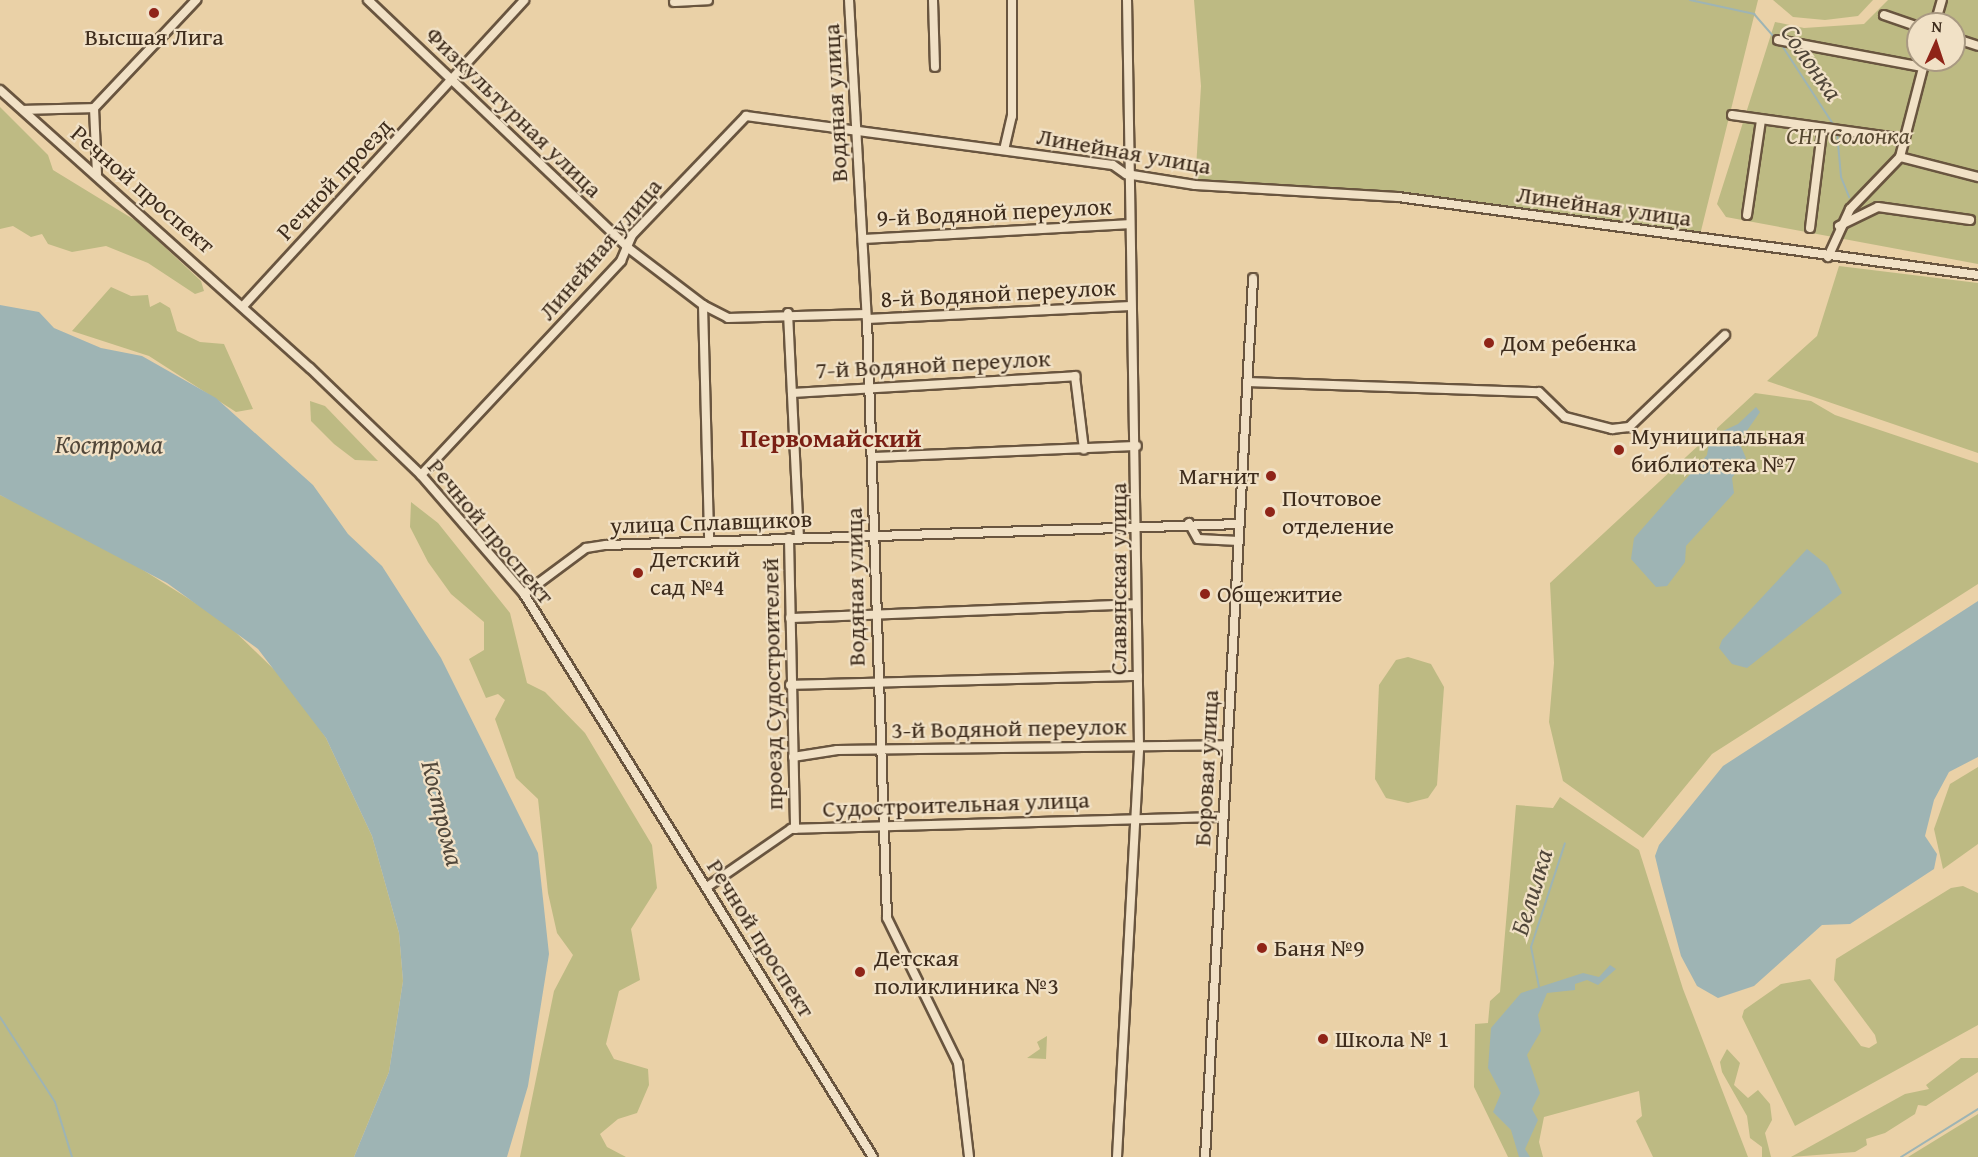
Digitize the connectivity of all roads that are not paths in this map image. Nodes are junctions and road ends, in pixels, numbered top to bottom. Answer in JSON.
{"nodes":[{"id":1,"x":196,"y":0,"type":"edge"},
{"id":2,"x":368,"y":0,"type":"edge"},
{"id":3,"x":524,"y":0,"type":"edge"},
{"id":4,"x":708,"y":0,"type":"edge"},
{"id":5,"x":849,"y":0,"type":"edge"},
{"id":6,"x":933,"y":0,"type":"edge"},
{"id":7,"x":1012,"y":0,"type":"edge"},
{"id":8,"x":1127,"y":0,"type":"edge"},
{"id":9,"x":674,"y":2,"type":"dead end"},
{"id":10,"x":1884,"y":15,"type":"dead end"},
{"id":11,"x":1906,"y":23,"type":"edge"},
{"id":12,"x":1778,"y":40,"type":"dead end"},
{"id":13,"x":1906,"y":61,"type":"edge"},
{"id":14,"x":935,"y":67,"type":"dead end"},
{"id":15,"x":1922,"y":72,"type":"edge"},
{"id":16,"x":452,"y":80,"type":"junction"},
{"id":17,"x":0,"y":90,"type":"edge"},
{"id":18,"x":94,"y":108,"type":"junction"},
{"id":19,"x":24,"y":110,"type":"junction"},
{"id":20,"x":1732,"y":116,"type":"dead end"},
{"id":21,"x":1761,"y":120,"type":"junction"},
{"id":22,"x":854,"y":130,"type":"junction"},
{"id":23,"x":1822,"y":131,"type":"junction"},
{"id":24,"x":1904,"y":139,"type":"junction"},
{"id":25,"x":1004,"y":150,"type":"junction"},
{"id":26,"x":1900,"y":157,"type":"junction"},
{"id":27,"x":97,"y":174,"type":"junction"},
{"id":28,"x":1126,"y":174,"type":"junction"},
{"id":29,"x":1978,"y":177,"type":"edge"},
{"id":30,"x":1748,"y":215,"type":"dead end"},
{"id":31,"x":1971,"y":220,"type":"dead end"},
{"id":32,"x":1128,"y":224,"type":"junction"},
{"id":33,"x":1838,"y":226,"type":"junction"},
{"id":34,"x":1810,"y":228,"type":"dead end"},
{"id":35,"x":863,"y":239,"type":"junction"},
{"id":36,"x":627,"y":247,"type":"junction"},
{"id":37,"x":1828,"y":257,"type":"junction"},
{"id":38,"x":1978,"y":275,"type":"edge"},
{"id":39,"x":1253,"y":278,"type":"dead end"},
{"id":40,"x":244,"y":305,"type":"junction"},
{"id":41,"x":703,"y":306,"type":"junction"},
{"id":42,"x":1131,"y":306,"type":"junction"},
{"id":43,"x":788,"y":313,"type":"junction"},
{"id":44,"x":867,"y":316,"type":"junction"},
{"id":45,"x":1725,"y":335,"type":"dead end"},
{"id":46,"x":1247,"y":382,"type":"junction"},
{"id":47,"x":869,"y":388,"type":"junction"},
{"id":48,"x":792,"y":393,"type":"junction"},
{"id":49,"x":1137,"y":447,"type":"junction"},
{"id":50,"x":1084,"y":448,"type":"junction"},
{"id":51,"x":872,"y":457,"type":"junction"},
{"id":52,"x":421,"y":475,"type":"junction"},
{"id":53,"x":1189,"y":523,"type":"junction"},
{"id":54,"x":1239,"y":524,"type":"junction"},
{"id":55,"x":1140,"y":525,"type":"junction"},
{"id":56,"x":874,"y":535,"type":"junction"},
{"id":57,"x":789,"y":538,"type":"junction"},
{"id":58,"x":799,"y":538,"type":"junction"},
{"id":59,"x":709,"y":541,"type":"junction"},
{"id":60,"x":1239,"y":541,"type":"junction"},
{"id":61,"x":524,"y":594,"type":"junction"},
{"id":62,"x":1136,"y":604,"type":"junction"},
{"id":63,"x":874,"y":612,"type":"junction"},
{"id":64,"x":790,"y":618,"type":"junction"},
{"id":65,"x":1138,"y":675,"type":"junction"},
{"id":66,"x":876,"y":680,"type":"junction"},
{"id":67,"x":790,"y":686,"type":"junction"},
{"id":68,"x":1227,"y":745,"type":"junction"},
{"id":69,"x":1139,"y":746,"type":"junction"},
{"id":70,"x":880,"y":749,"type":"junction"},
{"id":71,"x":793,"y":757,"type":"junction"},
{"id":72,"x":1223,"y":817,"type":"junction"},
{"id":73,"x":1138,"y":818,"type":"junction"},
{"id":74,"x":883,"y":822,"type":"junction"},
{"id":75,"x":795,"y":829,"type":"junction"},
{"id":76,"x":707,"y":887,"type":"junction"},
{"id":77,"x":873,"y":1157,"type":"edge"},
{"id":78,"x":969,"y":1157,"type":"edge"},
{"id":79,"x":1117,"y":1157,"type":"edge"},
{"id":80,"x":1204,"y":1157,"type":"edge"}],
"edges":[{"from":1,"to":18,"type":"street"},
{"from":2,"to":16,"type":"street","name":"Физкультурная улица"},
{"from":3,"to":16,"type":"street","name":"Речной проезд"},
{"from":4,"to":9,"type":"street"},
{"from":5,"to":22,"type":"street","name":"Водяная улица"},
{"from":6,"to":14,"type":"street"},
{"from":7,"to":25,"type":"street"},
{"from":8,"to":28,"type":"street","name":"Славянская улица"},
{"from":10,"to":11,"type":"street"},
{"from":12,"to":13,"type":"street"},
{"from":15,"to":24,"type":"street"},
{"from":16,"to":36,"type":"street","name":"Физкультурная улица"},
{"from":16,"to":40,"type":"street","name":"Речной проезд"},
{"from":17,"to":19,"type":"street","name":"Речной проспект"},
{"from":18,"to":19,"type":"street"},
{"from":18,"to":27,"type":"street"},
{"from":19,"to":27,"type":"street","name":"Речной проспект"},
{"from":20,"to":21,"type":"street"},
{"from":21,"to":23,"type":"street"},
{"from":21,"to":30,"type":"street"},
{"from":22,"to":25,"type":"street","name":"Линейная улица"},
{"from":22,"to":35,"type":"street","name":"Водяная улица"},
{"from":22,"to":36,"type":"street","name":"Линейная улица"},
{"from":23,"to":24,"type":"street"},
{"from":23,"to":34,"type":"street"},
{"from":24,"to":26,"type":"street"},
{"from":25,"to":28,"type":"street","name":"Линейная улица"},
{"from":26,"to":29,"type":"street"},
{"from":26,"to":33,"type":"street"},
{"from":27,"to":40,"type":"street","name":"Речной проспект"},
{"from":28,"to":32,"type":"street","name":"Славянская улица"},
{"from":28,"to":37,"type":"street","name":"Линейная улица"},
{"from":31,"to":33,"type":"street"},
{"from":32,"to":35,"type":"street","name":"9-й Водяной переулок"},
{"from":32,"to":42,"type":"street","name":"Славянская улица"},
{"from":33,"to":37,"type":"street"},
{"from":35,"to":44,"type":"street","name":"Водяная улица"},
{"from":36,"to":41,"type":"street","name":"Физкультурная улица"},
{"from":36,"to":52,"type":"street","name":"Линейная улица"},
{"from":37,"to":38,"type":"street","name":"Линейная улица"},
{"from":39,"to":46,"type":"street","name":"Боровая улица"},
{"from":40,"to":52,"type":"street","name":"Речной проспект"},
{"from":41,"to":43,"type":"street","name":"8-й Водяной переулок"},
{"from":41,"to":59,"type":"street"},
{"from":42,"to":44,"type":"street","name":"8-й Водяной переулок"},
{"from":42,"to":49,"type":"street","name":"Славянская улица"},
{"from":43,"to":44,"type":"street","name":"8-й Водяной переулок"},
{"from":43,"to":48,"type":"street","name":"проезд Судостроителей"},
{"from":44,"to":47,"type":"street","name":"Водяная улица"},
{"from":45,"to":46,"type":"street"},
{"from":46,"to":54,"type":"street","name":"Боровая улица"},
{"from":47,"to":48,"type":"street","name":"7-й Водяной переулок"},
{"from":47,"to":50,"type":"street","name":"7-й Водяной переулок"},
{"from":47,"to":51,"type":"street","name":"Водяная улица"},
{"from":48,"to":58,"type":"street","name":"проезд Судостроителей"},
{"from":49,"to":50,"type":"street"},
{"from":49,"to":55,"type":"street","name":"Славянская улица"},
{"from":50,"to":51,"type":"street"},
{"from":51,"to":56,"type":"street","name":"Водяная улица"},
{"from":52,"to":61,"type":"street","name":"Речной проспект"},
{"from":53,"to":54,"type":"street","name":"улица Сплавщиков"},
{"from":53,"to":55,"type":"street","name":"улица Сплавщиков"},
{"from":53,"to":60,"type":"street"},
{"from":54,"to":60,"type":"street","name":"Боровая улица"},
{"from":55,"to":56,"type":"street","name":"улица Сплавщиков"},
{"from":55,"to":62,"type":"street","name":"Славянская улица"},
{"from":56,"to":58,"type":"street","name":"улица Сплавщиков"},
{"from":56,"to":63,"type":"street","name":"Водяная улица"},
{"from":57,"to":58,"type":"street","name":"улица Сплавщиков"},
{"from":57,"to":59,"type":"street","name":"улица Сплавщиков"},
{"from":57,"to":64,"type":"street","name":"проезд Судостроителей"},
{"from":59,"to":61,"type":"street","name":"улица Сплавщиков"},
{"from":60,"to":68,"type":"street","name":"Боровая улица"},
{"from":61,"to":76,"type":"street","name":"Речной проспект"},
{"from":62,"to":63,"type":"street"},
{"from":62,"to":65,"type":"street","name":"Славянская улица"},
{"from":63,"to":64,"type":"street"},
{"from":63,"to":66,"type":"street","name":"Водяная улица"},
{"from":64,"to":67,"type":"street","name":"проезд Судостроителей"},
{"from":65,"to":66,"type":"street"},
{"from":65,"to":69,"type":"street","name":"Славянская улица"},
{"from":66,"to":67,"type":"street"},
{"from":66,"to":70,"type":"street","name":"Водяная улица"},
{"from":67,"to":71,"type":"street","name":"проезд Судостроителей"},
{"from":68,"to":69,"type":"street","name":"3-й Водяной переулок"},
{"from":68,"to":72,"type":"street","name":"Боровая улица"},
{"from":69,"to":70,"type":"street","name":"3-й Водяной переулок"},
{"from":69,"to":73,"type":"street","name":"Славянская улица"},
{"from":70,"to":71,"type":"street","name":"3-й Водяной переулок"},
{"from":70,"to":74,"type":"street","name":"Водяная улица"},
{"from":71,"to":75,"type":"street","name":"проезд Судостроителей"},
{"from":72,"to":73,"type":"street","name":"Судостроительная улица"},
{"from":72,"to":80,"type":"street","name":"Боровая улица"},
{"from":73,"to":74,"type":"street","name":"Судостроительная улица"},
{"from":73,"to":79,"type":"street","name":"Славянская улица"},
{"from":74,"to":75,"type":"street","name":"Судостроительная улица"},
{"from":74,"to":78,"type":"street","name":"Водяная улица"},
{"from":75,"to":76,"type":"street","name":"Судостроительная улица"},
{"from":76,"to":77,"type":"street","name":"Речной проспект"}]}
